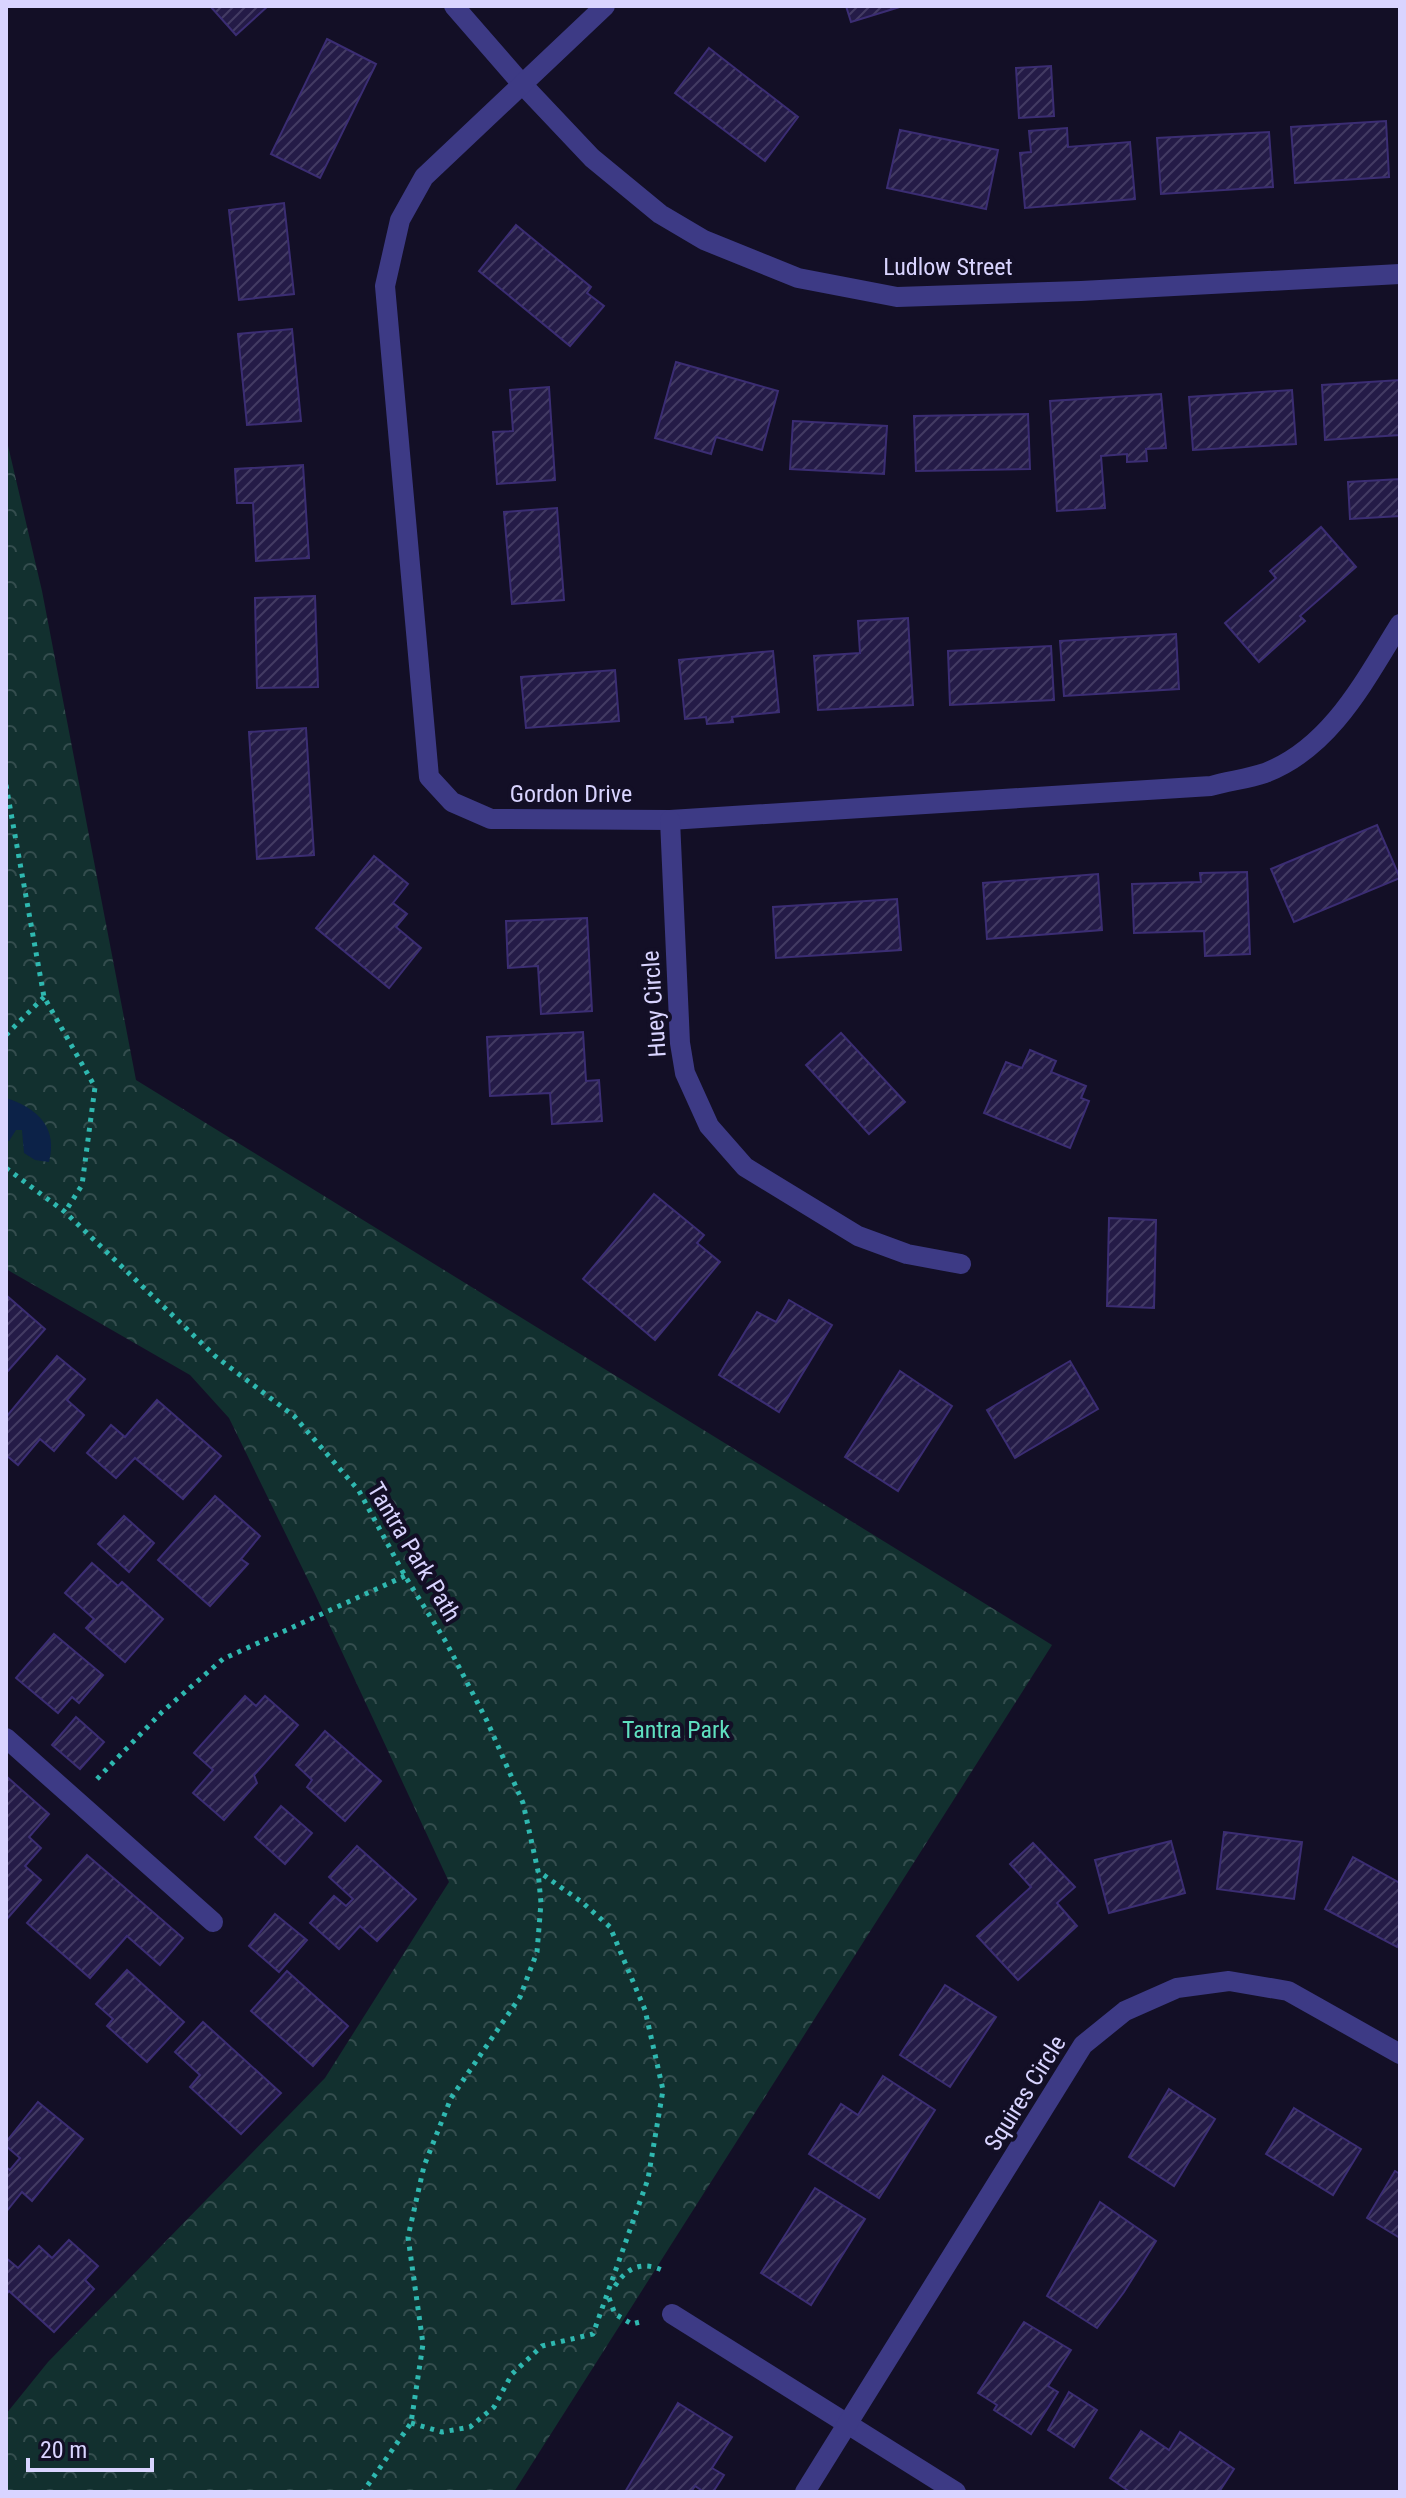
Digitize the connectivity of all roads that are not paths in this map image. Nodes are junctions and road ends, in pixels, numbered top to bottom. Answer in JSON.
{"nodes":[{"id":1,"x":454,"y":6,"type":"edge"},
{"id":2,"x":605,"y":6,"type":"edge"},
{"id":3,"x":522,"y":84,"type":"junction"},
{"id":4,"x":1400,"y":274,"type":"edge"},
{"id":5,"x":1400,"y":625,"type":"edge"},
{"id":6,"x":670,"y":820,"type":"junction"},
{"id":7,"x":961,"y":1264,"type":"dead end"},
{"id":8,"x":6,"y":1738,"type":"edge"},
{"id":9,"x":213,"y":1922,"type":"dead end"},
{"id":10,"x":1400,"y":2054,"type":"edge"},
{"id":11,"x":672,"y":2314,"type":"road end"},
{"id":12,"x":848,"y":2425,"type":"junction"},
{"id":13,"x":805,"y":2492,"type":"edge"},
{"id":14,"x":956,"y":2492,"type":"edge"}],
"edges":[{"from":1,"to":3,"type":"street","name":"Ludlow Street"},
{"from":2,"to":3,"type":"street","name":"Gordon Drive"},
{"from":3,"to":4,"type":"street","name":"Ludlow Street"},
{"from":3,"to":6,"type":"street","name":"Gordon Drive"},
{"from":5,"to":6,"type":"street","name":"Gordon Drive"},
{"from":6,"to":7,"type":"street","name":"Huey Circle"},
{"from":8,"to":9,"type":"street"},
{"from":10,"to":12,"type":"street","name":"Squires Circle"},
{"from":11,"to":12,"type":"street"},
{"from":12,"to":13,"type":"street","name":"Squires Circle"},
{"from":12,"to":14,"type":"street"}]}
